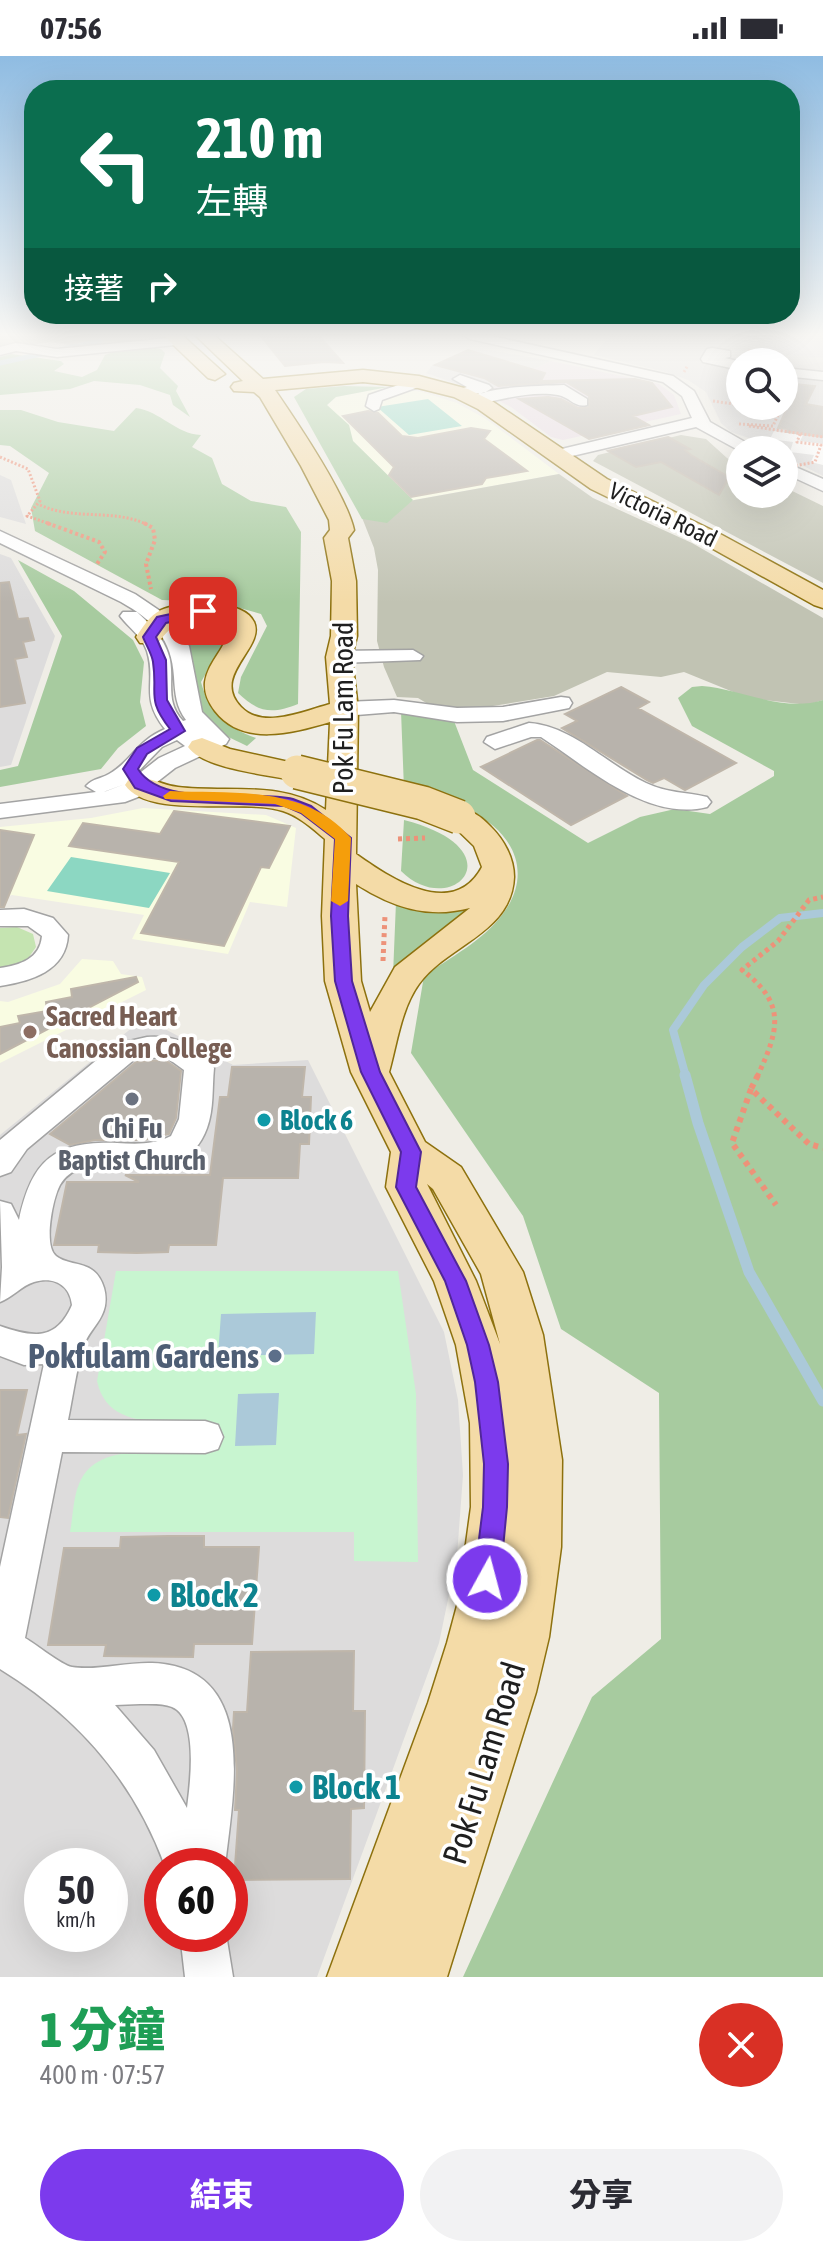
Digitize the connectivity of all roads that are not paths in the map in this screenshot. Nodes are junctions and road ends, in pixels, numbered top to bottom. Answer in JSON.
{"nodes":[{"id":1,"x":286,"y":425,"type":"edge"},
{"id":2,"x":512,"y":425,"type":"edge"},
{"id":3,"x":684,"y":425,"type":"edge"},
{"id":4,"x":706,"y":425,"type":"edge"},
{"id":5,"x":726,"y":436,"type":"edge"},
{"id":6,"x":271,"y":440,"type":"dead end"},
{"id":7,"x":555,"y":455,"type":"junction"},
{"id":8,"x":798,"y":474,"type":"edge"},
{"id":9,"x":823,"y":486,"type":"edge"},
{"id":10,"x":0,"y":536,"type":"edge"},
{"id":11,"x":336,"y":538,"type":"junction"},
{"id":12,"x":823,"y":600,"type":"edge"},
{"id":13,"x":156,"y":629,"type":"junction"},
{"id":14,"x":413,"y":656,"type":"dead end"},
{"id":15,"x":339,"y":657,"type":"junction"},
{"id":16,"x":561,"y":703,"type":"dead end"},
{"id":17,"x":344,"y":709,"type":"junction"},
{"id":18,"x":457,"y":715,"type":"junction"},
{"id":19,"x":199,"y":735,"type":"junction"},
{"id":20,"x":135,"y":777,"type":"junction"},
{"id":21,"x":699,"y":802,"type":"dead end"},
{"id":22,"x":0,"y":808,"type":"edge"},
{"id":23,"x":343,"y":848,"type":"junction"},
{"id":24,"x":498,"y":865,"type":"junction"},
{"id":25,"x":0,"y":918,"type":"edge"},
{"id":26,"x":0,"y":977,"type":"edge"},
{"id":27,"x":370,"y":1072,"type":"junction"},
{"id":28,"x":411,"y":1152,"type":"junction"},
{"id":29,"x":0,"y":1164,"type":"edge"},
{"id":30,"x":0,"y":1213,"type":"edge"},
{"id":31,"x":22,"y":1276,"type":"edge"},
{"id":32,"x":67,"y":1339,"type":"junction"},
{"id":33,"x":0,"y":1341,"type":"edge"},
{"id":34,"x":47,"y":1436,"type":"junction"},
{"id":35,"x":205,"y":1437,"type":"dead end"},
{"id":36,"x":1,"y":1647,"type":"edge"},
{"id":37,"x":65,"y":1688,"type":"junction"},
{"id":38,"x":182,"y":1848,"type":"edge"},
{"id":39,"x":204,"y":1848,"type":"edge"},
{"id":40,"x":206,"y":1952,"type":"edge"},
{"id":41,"x":209,"y":1977,"type":"edge"},
{"id":42,"x":358,"y":1977,"type":"edge"},
{"id":43,"x":416,"y":1977,"type":"edge"}],
"edges":[{"from":1,"to":11,"type":"main road","name":"Pok Fu Lam Road"},
{"from":2,"to":7,"type":"main road","name":"Victoria Road"},
{"from":3,"to":7,"type":"street"},
{"from":4,"to":5,"type":"street"},
{"from":6,"to":11,"type":"main road","name":"Pok Fu Lam Road"},
{"from":7,"to":12,"type":"main road","name":"Victoria Road"},
{"from":8,"to":9,"type":"street"},
{"from":10,"to":13,"type":"street"},
{"from":11,"to":15,"type":"main road","name":"Pok Fu Lam Road"},
{"from":13,"to":17,"type":"main road"},
{"from":13,"to":19,"type":"street"},
{"from":14,"to":15,"type":"street"},
{"from":15,"to":17,"type":"main road","name":"Pok Fu Lam Road"},
{"from":16,"to":18,"type":"street"},
{"from":17,"to":18,"type":"street"},
{"from":17,"to":23,"type":"main road","name":"Pok Fu Lam Road"},
{"from":18,"to":21,"type":"street"},
{"from":19,"to":20,"type":"street"},
{"from":19,"to":24,"type":"main road","bridge":true},
{"from":20,"to":22,"type":"street"},
{"from":20,"to":23,"type":"main road"},
{"from":23,"to":24,"type":"main road"},
{"from":23,"to":27,"type":"main road","name":"Pok Fu Lam Road"},
{"from":24,"to":27,"type":"main road"},
{"from":25,"to":26,"type":"street"},
{"from":27,"to":28,"type":"main road","name":"Pok Fu Lam Road"},
{"from":28,"to":42,"type":"main road","name":"Pok Fu Lam Road"},
{"from":28,"to":43,"type":"main road","name":"Pok Fu Lam Road"},
{"from":29,"to":31,"type":"street"},
{"from":30,"to":31,"type":"street"},
{"from":31,"to":32,"type":"street"},
{"from":32,"to":33,"type":"street"},
{"from":32,"to":34,"type":"street"},
{"from":34,"to":35,"type":"street"},
{"from":34,"to":36,"type":"street"},
{"from":36,"to":37,"type":"street"},
{"from":37,"to":38,"type":"street"},
{"from":37,"to":39,"type":"street"},
{"from":40,"to":41,"type":"street"}]}
